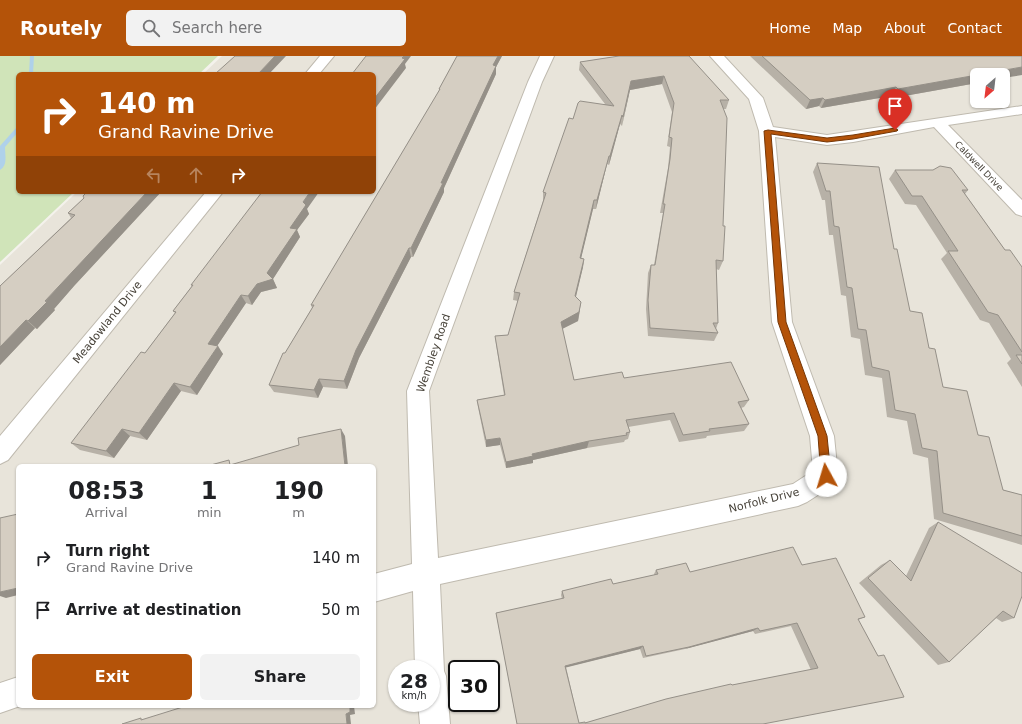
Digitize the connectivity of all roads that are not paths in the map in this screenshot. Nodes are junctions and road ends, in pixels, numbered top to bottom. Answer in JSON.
{"nodes":[{"id":1,"x":327,"y":56,"type":"edge"},
{"id":2,"x":548,"y":56,"type":"edge"},
{"id":3,"x":717,"y":56,"type":"edge"},
{"id":4,"x":314,"y":72,"type":"edge"},
{"id":5,"x":1022,"y":110,"type":"edge"},
{"id":6,"x":936,"y":122,"type":"junction"},
{"id":7,"x":768,"y":131,"type":"junction"},
{"id":8,"x":213,"y":194,"type":"edge"},
{"id":9,"x":1022,"y":210,"type":"edge"},
{"id":10,"x":0,"y":453,"type":"edge"},
{"id":11,"x":426,"y":574,"type":"junction"},
{"id":12,"x":376,"y":587,"type":"edge"},
{"id":13,"x":430,"y":660,"type":"edge"},
{"id":14,"x":16,"y":693,"type":"edge"},
{"id":15,"x":0,"y":698,"type":"edge"},
{"id":16,"x":434,"y":712,"type":"edge"},
{"id":17,"x":435,"y":724,"type":"edge"}],
"edges":[{"from":1,"to":4,"type":"street"},
{"from":2,"to":11,"type":"street","name":"Wembley Road"},
{"from":3,"to":7,"type":"street","name":"Norfolk Drive"},
{"from":5,"to":6,"type":"street"},
{"from":6,"to":7,"type":"street"},
{"from":6,"to":9,"type":"street","name":"Caldwell Drive"},
{"from":7,"to":11,"type":"street","name":"Norfolk Drive"},
{"from":8,"to":10,"type":"street","name":"Meadowland Drive"},
{"from":11,"to":12,"type":"street"},
{"from":11,"to":13,"type":"street","name":"Wembley Road"},
{"from":14,"to":15,"type":"street"},
{"from":16,"to":17,"type":"street"}]}
